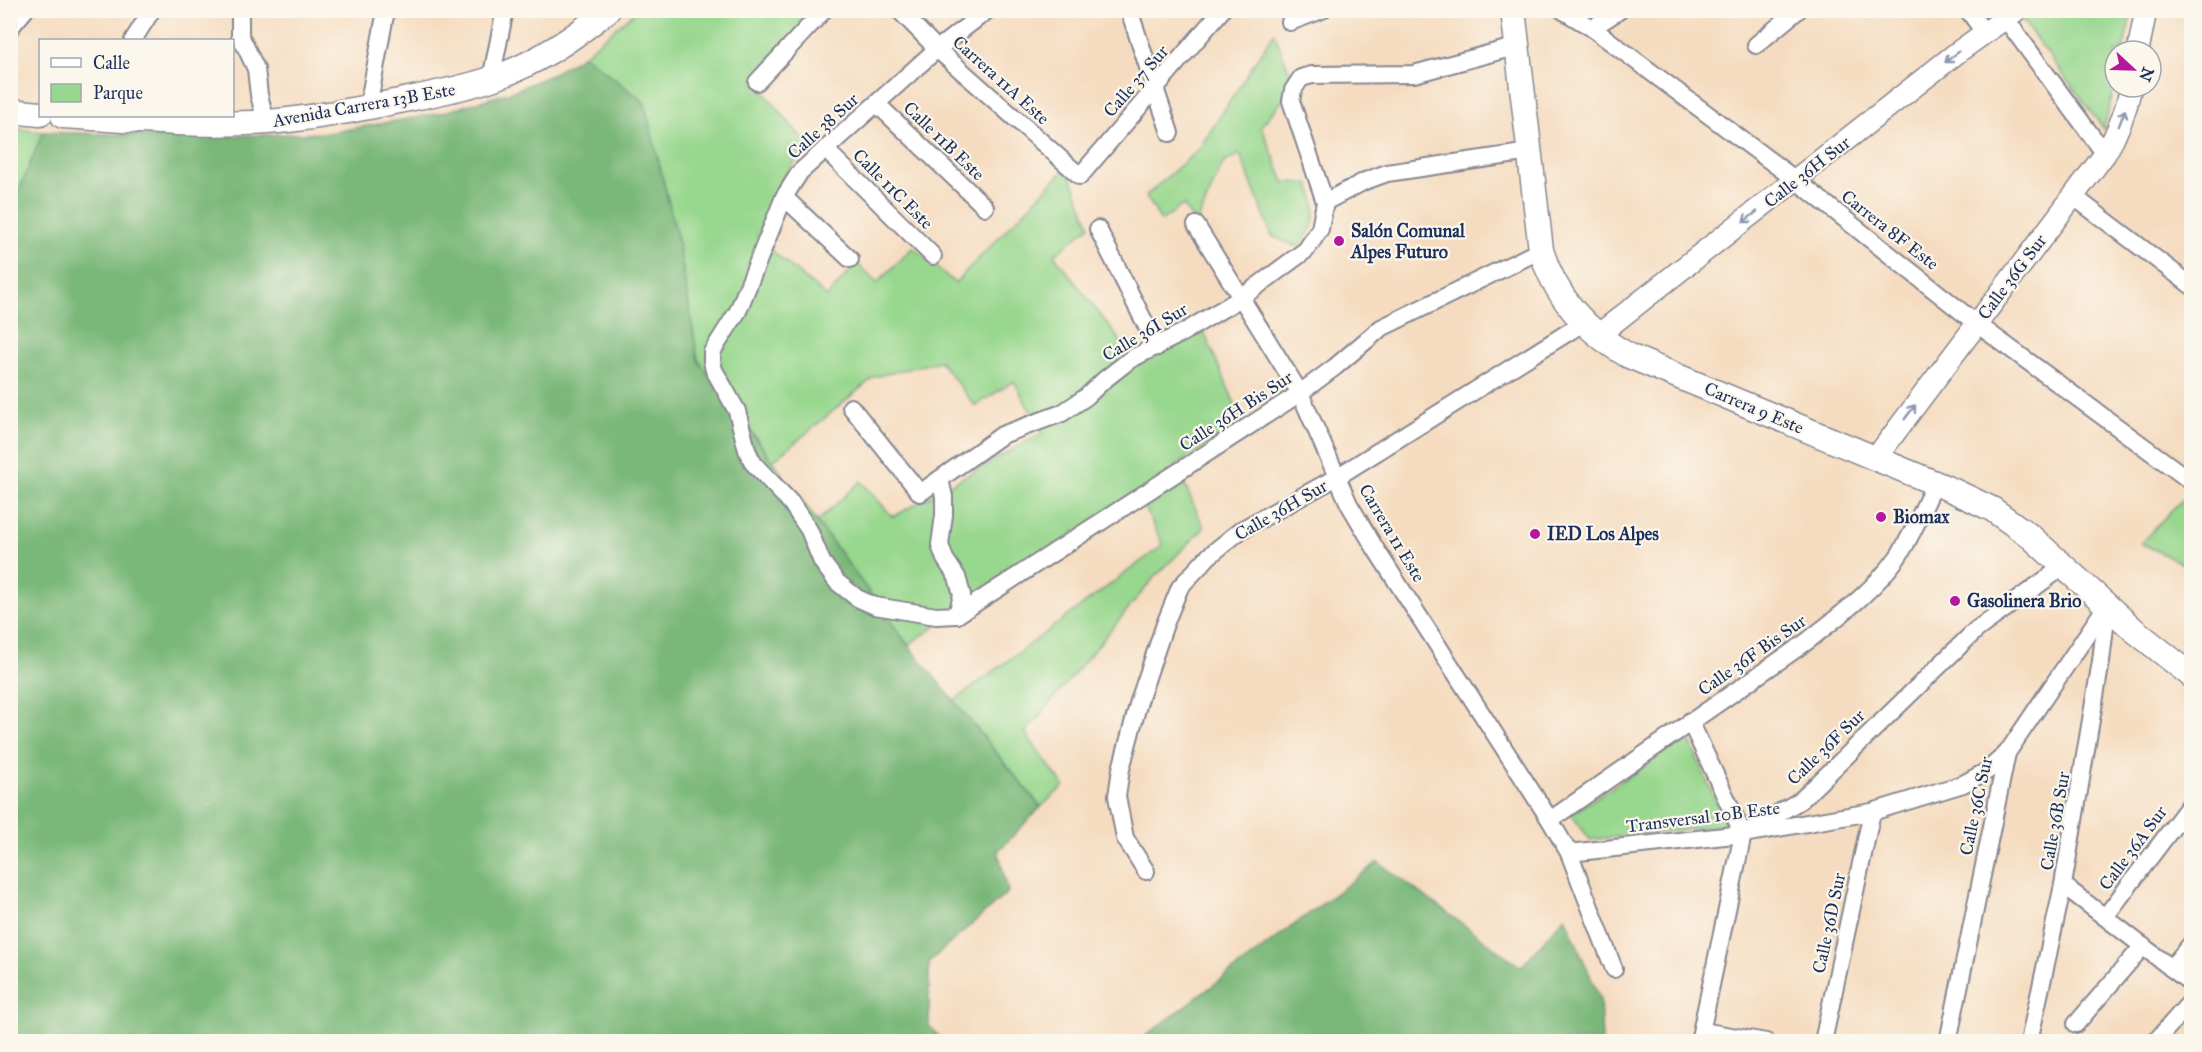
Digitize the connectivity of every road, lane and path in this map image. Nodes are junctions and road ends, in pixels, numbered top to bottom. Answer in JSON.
{"nodes":[{"id":1,"x":25,"y":10,"type":"edge"},
{"id":2,"x":152,"y":10,"type":"edge"},
{"id":3,"x":240,"y":10,"type":"edge"},
{"id":4,"x":386,"y":10,"type":"edge"},
{"id":5,"x":505,"y":10,"type":"edge"},
{"id":6,"x":608,"y":10,"type":"edge"},
{"id":7,"x":824,"y":10,"type":"edge"},
{"id":8,"x":899,"y":10,"type":"edge"},
{"id":9,"x":988,"y":10,"type":"edge"},
{"id":10,"x":1129,"y":10,"type":"edge"},
{"id":11,"x":1222,"y":10,"type":"edge"},
{"id":12,"x":1322,"y":10,"type":"edge"},
{"id":13,"x":1514,"y":10,"type":"edge"},
{"id":14,"x":1562,"y":10,"type":"edge"},
{"id":15,"x":1620,"y":10,"type":"edge"},
{"id":16,"x":1798,"y":10,"type":"edge"},
{"id":17,"x":1968,"y":10,"type":"edge"},
{"id":18,"x":2146,"y":10,"type":"edge"},
{"id":19,"x":2011,"y":14,"type":"edge"},
{"id":20,"x":1290,"y":22,"type":"dead end"},
{"id":21,"x":10,"y":28,"type":"edge"},
{"id":22,"x":1592,"y":28,"type":"junction"},
{"id":23,"x":1984,"y":32,"type":"junction"},
{"id":24,"x":134,"y":39,"type":"edge"},
{"id":25,"x":2140,"y":39,"type":"edge"},
{"id":26,"x":1756,"y":45,"type":"dead end"},
{"id":27,"x":1518,"y":46,"type":"junction"},
{"id":28,"x":938,"y":50,"type":"junction"},
{"id":29,"x":491,"y":79,"type":"junction"},
{"id":30,"x":757,"y":82,"type":"dead end"},
{"id":31,"x":1155,"y":89,"type":"junction"},
{"id":32,"x":2128,"y":99,"type":"edge"},
{"id":33,"x":877,"y":104,"type":"junction"},
{"id":34,"x":368,"y":107,"type":"junction"},
{"id":35,"x":10,"y":111,"type":"edge"},
{"id":36,"x":39,"y":114,"type":"edge"},
{"id":37,"x":94,"y":117,"type":"edge"},
{"id":38,"x":266,"y":122,"type":"junction"},
{"id":39,"x":1170,"y":133,"type":"dead end"},
{"id":40,"x":825,"y":149,"type":"junction"},
{"id":41,"x":1530,"y":152,"type":"junction"},
{"id":42,"x":2105,"y":154,"type":"junction"},
{"id":43,"x":1080,"y":176,"type":"joint"},
{"id":44,"x":1797,"y":180,"type":"junction"},
{"id":45,"x":2073,"y":196,"type":"junction"},
{"id":46,"x":784,"y":198,"type":"junction"},
{"id":47,"x":1325,"y":202,"type":"junction"},
{"id":48,"x":985,"y":207,"type":"dead end"},
{"id":49,"x":1196,"y":225,"type":"dead end"},
{"id":50,"x":1098,"y":229,"type":"dead end"},
{"id":51,"x":1541,"y":250,"type":"junction"},
{"id":52,"x":933,"y":256,"type":"dead end"},
{"id":53,"x":850,"y":259,"type":"dead end"},
{"id":54,"x":2192,"y":286,"type":"edge"},
{"id":55,"x":1241,"y":298,"type":"junction"},
{"id":56,"x":1977,"y":324,"type":"junction"},
{"id":57,"x":1590,"y":329,"type":"junction"},
{"id":58,"x":1157,"y":347,"type":"junction"},
{"id":59,"x":1300,"y":393,"type":"junction"},
{"id":60,"x":851,"y":407,"type":"dead end"},
{"id":61,"x":1875,"y":459,"type":"junction"},
{"id":62,"x":1337,"y":477,"type":"junction"},
{"id":63,"x":940,"y":479,"type":"junction"},
{"id":64,"x":2192,"y":482,"type":"edge"},
{"id":65,"x":1935,"y":483,"type":"junction"},
{"id":66,"x":2064,"y":566,"type":"junction"},
{"id":67,"x":2107,"y":604,"type":"junction"},
{"id":68,"x":957,"y":615,"type":"junction"},
{"id":69,"x":2192,"y":676,"type":"edge"},
{"id":70,"x":1690,"y":721,"type":"junction"},
{"id":71,"x":2007,"y":753,"type":"junction"},
{"id":72,"x":2192,"y":802,"type":"edge"},
{"id":73,"x":1872,"y":812,"type":"junction"},
{"id":74,"x":1550,"y":820,"type":"junction"},
{"id":75,"x":1743,"y":834,"type":"junction"},
{"id":76,"x":1569,"y":853,"type":"junction"},
{"id":77,"x":1146,"y":871,"type":"dead end"},
{"id":78,"x":2063,"y":885,"type":"junction"},
{"id":79,"x":2105,"y":917,"type":"junction"},
{"id":80,"x":2192,"y":943,"type":"edge"},
{"id":81,"x":2143,"y":946,"type":"junction"},
{"id":82,"x":2171,"y":968,"type":"junction"},
{"id":83,"x":1614,"y":969,"type":"dead end"},
{"id":84,"x":2192,"y":984,"type":"edge"},
{"id":85,"x":2192,"y":1000,"type":"edge"},
{"id":86,"x":2076,"y":1024,"type":"dead end"},
{"id":87,"x":1700,"y":1036,"type":"edge"},
{"id":88,"x":1766,"y":1041,"type":"edge"},
{"id":89,"x":1823,"y":1041,"type":"edge"},
{"id":90,"x":1948,"y":1041,"type":"edge"},
{"id":91,"x":2029,"y":1041,"type":"edge"},
{"id":92,"x":2155,"y":1041,"type":"edge"}],
"edges":[{"from":1,"to":21,"type":"street"},
{"from":2,"to":24,"type":"street"},
{"from":3,"to":38,"type":"street"},
{"from":4,"to":34,"type":"street"},
{"from":5,"to":29,"type":"street"},
{"from":6,"to":29,"type":"main road","name":"Avenida Carrera 13B Este"},
{"from":7,"to":30,"type":"street"},
{"from":8,"to":28,"type":"street","name":"Carrera 11A Este"},
{"from":9,"to":28,"type":"street","name":"Calle 38 Sur"},
{"from":10,"to":31,"type":"street"},
{"from":11,"to":31,"type":"street","name":"Calle 37 Sur"},
{"from":12,"to":20,"type":"street"},
{"from":13,"to":27,"type":"main road","name":"Carrera 9 Este"},
{"from":14,"to":22,"type":"street","name":"Carrera 8F Este"},
{"from":15,"to":22,"type":"street"},
{"from":16,"to":26,"type":"street"},
{"from":17,"to":23,"type":"street"},
{"from":18,"to":25,"type":"street"},
{"from":19,"to":23,"type":"street","name":"Calle 36H Sur"},
{"from":19,"to":42,"type":"street"},
{"from":22,"to":44,"type":"street","name":"Carrera 8F Este"},
{"from":23,"to":44,"type":"street","name":"Calle 36H Sur","one_way":true},
{"from":27,"to":41,"type":"main road","name":"Carrera 9 Este"},
{"from":27,"to":47,"type":"street"},
{"from":28,"to":33,"type":"street","name":"Calle 38 Sur"},
{"from":28,"to":43,"type":"street","name":"Carrera 11A Este"},
{"from":29,"to":34,"type":"main road","name":"Avenida Carrera 13B Este"},
{"from":31,"to":39,"type":"street"},
{"from":31,"to":43,"type":"street","name":"Calle 37 Sur"},
{"from":42,"to":32,"type":"street","name":"Calle 36G Sur","one_way":true},
{"from":33,"to":40,"type":"street","name":"Calle 38 Sur"},
{"from":33,"to":48,"type":"street","name":"Calle 11B Este"},
{"from":34,"to":38,"type":"main road","name":"Avenida Carrera 13B Este"},
{"from":35,"to":36,"type":"main road"},
{"from":37,"to":38,"type":"main road","name":"Avenida Carrera 13B Este"},
{"from":40,"to":46,"type":"street","name":"Calle 38 Sur"},
{"from":40,"to":52,"type":"street","name":"Calle 11C Este"},
{"from":41,"to":47,"type":"street"},
{"from":41,"to":51,"type":"main road","name":"Carrera 9 Este"},
{"from":42,"to":45,"type":"street","name":"Calle 36G Sur"},
{"from":44,"to":56,"type":"street","name":"Carrera 8F Este"},
{"from":44,"to":57,"type":"street","name":"Calle 36H Sur","one_way":true},
{"from":45,"to":54,"type":"street"},
{"from":45,"to":56,"type":"street","name":"Calle 36G Sur"},
{"from":46,"to":53,"type":"street"},
{"from":46,"to":68,"type":"street","name":"Calle 38 Sur"},
{"from":47,"to":55,"type":"street","name":"Calle 36I Sur"},
{"from":49,"to":55,"type":"street","name":"Carrera 11 Este"},
{"from":50,"to":58,"type":"street"},
{"from":51,"to":57,"type":"main road","name":"Carrera 9 Este"},
{"from":51,"to":59,"type":"street","name":"Calle 36H Bis Sur"},
{"from":55,"to":58,"type":"street","name":"Calle 36I Sur"},
{"from":55,"to":59,"type":"street","name":"Carrera 11 Este"},
{"from":61,"to":56,"type":"street","name":"Calle 36G Sur","one_way":true},
{"from":56,"to":64,"type":"street","name":"Carrera 8F Este"},
{"from":57,"to":61,"type":"main road","name":"Carrera 9 Este"},
{"from":57,"to":62,"type":"street","name":"Calle 36H Sur"},
{"from":58,"to":63,"type":"street","name":"Calle 36I Sur"},
{"from":59,"to":62,"type":"street","name":"Carrera 11 Este"},
{"from":59,"to":68,"type":"street","name":"Calle 36H Bis Sur"},
{"from":60,"to":63,"type":"street","name":"Calle 36I Sur"},
{"from":61,"to":65,"type":"main road","name":"Carrera 9 Este"},
{"from":62,"to":74,"type":"street","name":"Carrera 11 Este"},
{"from":62,"to":77,"type":"street","name":"Calle 36H Sur"},
{"from":63,"to":68,"type":"street"},
{"from":65,"to":66,"type":"main road","name":"Carrera 9 Este"},
{"from":65,"to":70,"type":"street","name":"Calle 36F Bis Sur"},
{"from":66,"to":67,"type":"main road","name":"Carrera 9 Este"},
{"from":66,"to":75,"type":"street","name":"Calle 36F Sur"},
{"from":67,"to":69,"type":"main road","name":"Carrera 9 Este"},
{"from":67,"to":71,"type":"street","name":"Calle 36C Sur"},
{"from":67,"to":78,"type":"street","name":"Calle 36B Sur"},
{"from":70,"to":74,"type":"street","name":"Calle 36F Bis Sur"},
{"from":70,"to":75,"type":"street"},
{"from":71,"to":73,"type":"street","name":"Transversal 10B Este"},
{"from":71,"to":90,"type":"street","name":"Calle 36C Sur"},
{"from":72,"to":79,"type":"street","name":"Calle 36A Sur"},
{"from":73,"to":75,"type":"street","name":"Transversal 10B Este"},
{"from":73,"to":89,"type":"street","name":"Calle 36D Sur"},
{"from":74,"to":76,"type":"street","name":"Carrera 11 Este"},
{"from":75,"to":76,"type":"street","name":"Transversal 10B Este"},
{"from":75,"to":87,"type":"street"},
{"from":76,"to":83,"type":"street","name":"Carrera 11 Este"},
{"from":78,"to":79,"type":"street"},
{"from":78,"to":91,"type":"street","name":"Calle 36B Sur"},
{"from":79,"to":81,"type":"street"},
{"from":80,"to":82,"type":"street"},
{"from":81,"to":82,"type":"street"},
{"from":81,"to":86,"type":"street"},
{"from":82,"to":84,"type":"street"},
{"from":85,"to":92,"type":"street"},
{"from":87,"to":88,"type":"street"}]}
